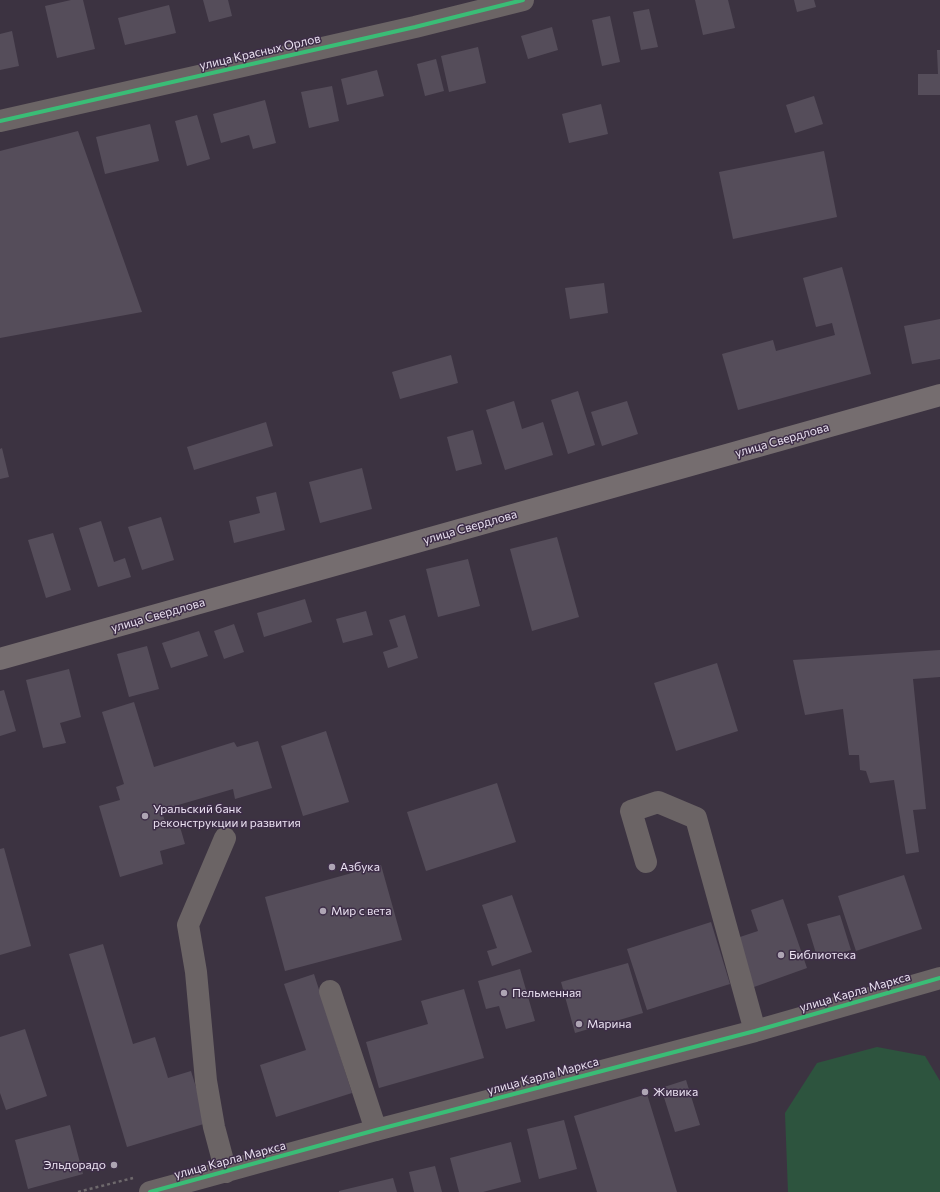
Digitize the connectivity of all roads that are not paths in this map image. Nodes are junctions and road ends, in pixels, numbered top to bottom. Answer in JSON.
{"nodes":[{"id":1,"x":523,"y":0,"type":"edge"},
{"id":2,"x":0,"y":121,"type":"edge"},
{"id":3,"x":940,"y":395,"type":"edge"},
{"id":4,"x":0,"y":659,"type":"edge"},
{"id":5,"x":225,"y":838,"type":"dead end"},
{"id":6,"x":646,"y":862,"type":"dead end"},
{"id":7,"x":940,"y":978,"type":"edge"},
{"id":8,"x":330,"y":991,"type":"dead end"},
{"id":9,"x":755,"y":1031,"type":"junction"},
{"id":10,"x":376,"y":1130,"type":"junction"},
{"id":11,"x":226,"y":1172,"type":"junction"},
{"id":12,"x":150,"y":1192,"type":"edge"}],
"edges":[{"from":1,"to":2,"type":"street","name":"улица Красных Орлов"},
{"from":3,"to":4,"type":"main road","name":"улица Свердлова"},
{"from":5,"to":11,"type":"street"},
{"from":6,"to":9,"type":"street"},
{"from":7,"to":9,"type":"street","name":"улица Карла Маркса"},
{"from":8,"to":10,"type":"street"},
{"from":9,"to":10,"type":"street","name":"улица Карла Маркса"},
{"from":10,"to":11,"type":"street","name":"улица Карла Маркса"},
{"from":11,"to":12,"type":"street","name":"улица Карла Маркса"}]}
